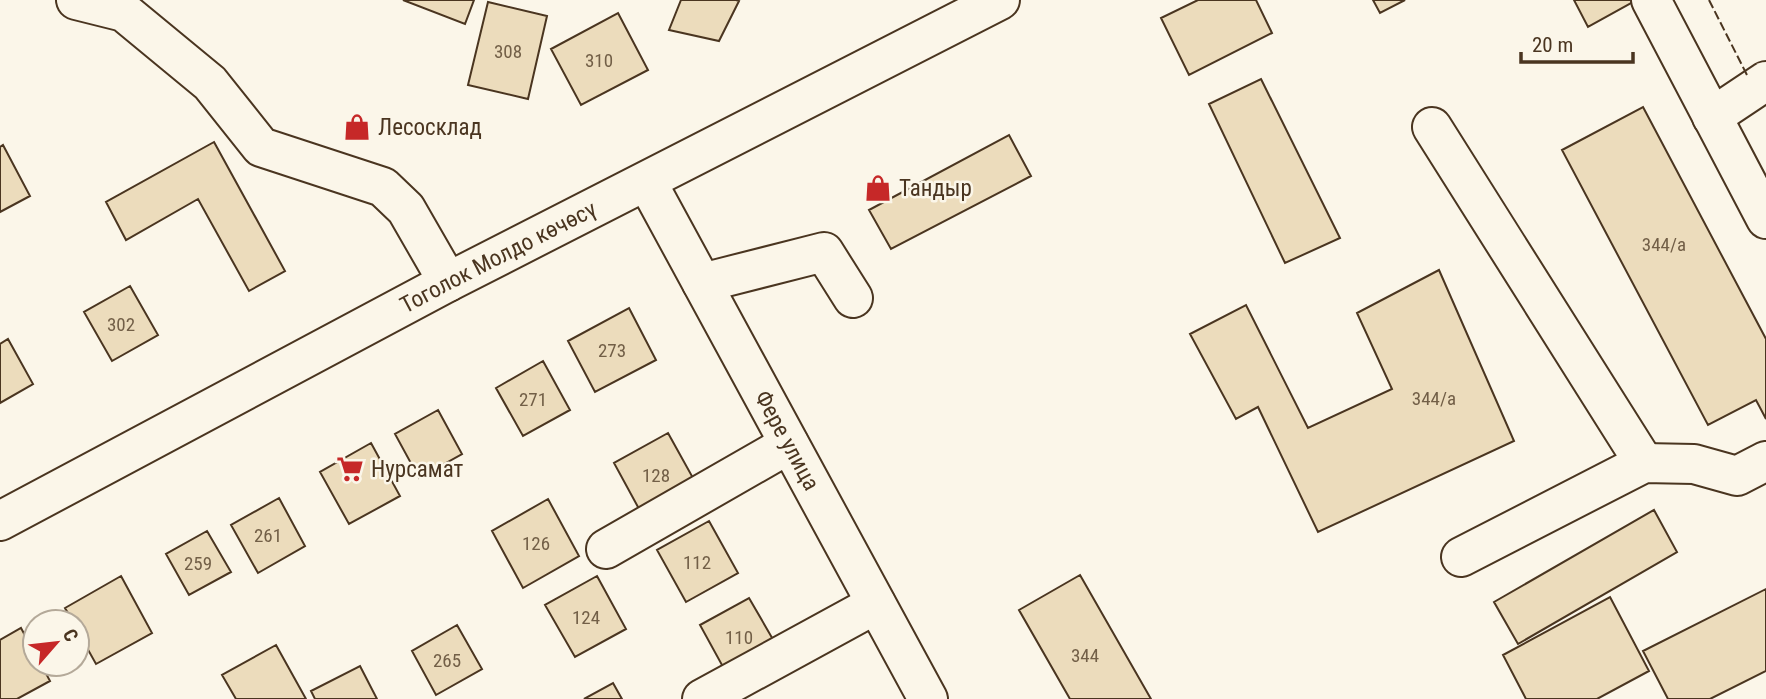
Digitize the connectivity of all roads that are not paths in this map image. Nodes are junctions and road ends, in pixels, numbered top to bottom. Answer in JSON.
{"nodes":[{"id":1,"x":76,"y":0,"type":"edge"},
{"id":2,"x":1000,"y":0,"type":"edge"},
{"id":3,"x":1651,"y":0,"type":"edge"},
{"id":4,"x":1766,"y":81,"type":"edge"},
{"id":5,"x":1712,"y":117,"type":"junction"},
{"id":6,"x":1432,"y":127,"type":"dead end"},
{"id":7,"x":1749,"y":154,"type":"edge"},
{"id":8,"x":647,"y":182,"type":"junction"},
{"id":9,"x":1766,"y":219,"type":"edge"},
{"id":10,"x":449,"y":282,"type":"junction"},
{"id":11,"x":702,"y":283,"type":"junction"},
{"id":12,"x":853,"y":298,"type":"dead end"},
{"id":13,"x":789,"y":444,"type":"junction"},
{"id":14,"x":1766,"y":461,"type":"edge"},
{"id":15,"x":1643,"y":463,"type":"junction"},
{"id":16,"x":0,"y":521,"type":"edge"},
{"id":17,"x":606,"y":549,"type":"dead end"},
{"id":18,"x":1461,"y":557,"type":"dead end"},
{"id":19,"x":876,"y":604,"type":"junction"},
{"id":20,"x":702,"y":699,"type":"edge"},
{"id":21,"x":928,"y":699,"type":"edge"}],
"edges":[{"from":1,"to":10,"type":"street"},
{"from":2,"to":8,"type":"street","name":"Тоголок Молдо көчөсү"},
{"from":3,"to":5,"type":"street"},
{"from":4,"to":5,"type":"street"},
{"from":5,"to":7,"type":"street"},
{"from":6,"to":15,"type":"street"},
{"from":7,"to":9,"type":"street"},
{"from":8,"to":10,"type":"street","name":"Тоголок Молдо көчөсү"},
{"from":8,"to":11,"type":"street","name":"Фере улица"},
{"from":10,"to":16,"type":"street","name":"Тоголок Молдо көчөсү"},
{"from":11,"to":12,"type":"street"},
{"from":11,"to":13,"type":"street","name":"Фере улица"},
{"from":13,"to":17,"type":"street"},
{"from":13,"to":19,"type":"street","name":"Фере улица"},
{"from":14,"to":15,"type":"street"},
{"from":15,"to":18,"type":"street"},
{"from":19,"to":20,"type":"street"},
{"from":19,"to":21,"type":"street","name":"Фере улица"}]}
